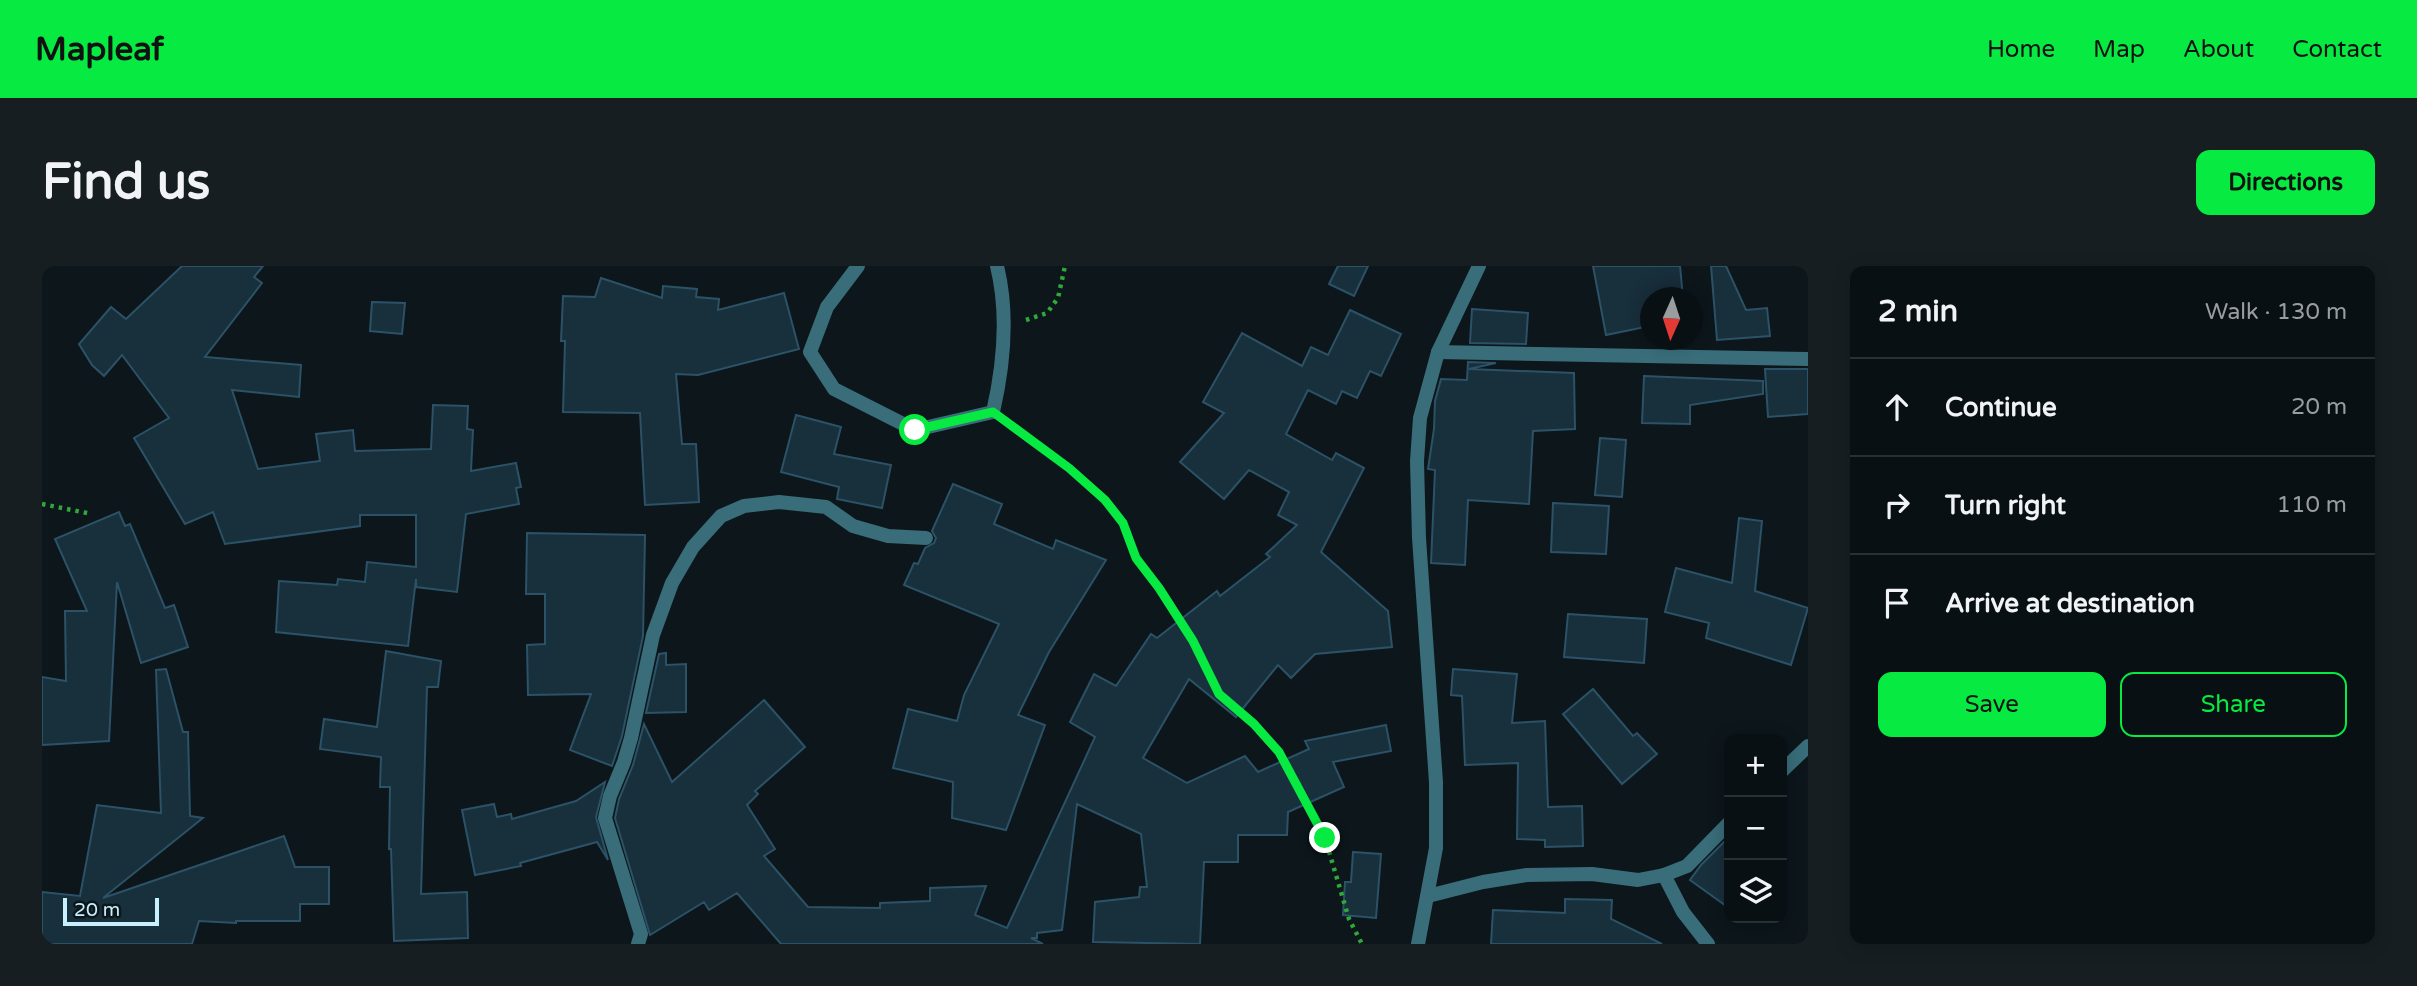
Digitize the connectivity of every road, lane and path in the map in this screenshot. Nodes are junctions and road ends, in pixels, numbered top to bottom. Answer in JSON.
{"nodes":[{"id":1,"x":858,"y":266,"type":"edge"},
{"id":2,"x":997,"y":266,"type":"edge"},
{"id":3,"x":1065,"y":266,"type":"edge"},
{"id":4,"x":1479,"y":266,"type":"edge"},
{"id":5,"x":1004,"y":319,"type":"junction"},
{"id":6,"x":1438,"y":352,"type":"junction"},
{"id":7,"x":1808,"y":359,"type":"edge"},
{"id":8,"x":993,"y":412,"type":"junction"},
{"id":9,"x":42,"y":504,"type":"edge"},
{"id":10,"x":92,"y":514,"type":"dead end"},
{"id":11,"x":926,"y":538,"type":"dead end"},
{"id":12,"x":1808,"y":746,"type":"edge"},
{"id":13,"x":1787,"y":766,"type":"edge"},
{"id":14,"x":1724,"y":828,"type":"edge"},
{"id":15,"x":1664,"y":875,"type":"junction"},
{"id":16,"x":1427,"y":896,"type":"junction"},
{"id":17,"x":638,"y":944,"type":"edge"},
{"id":18,"x":1362,"y":944,"type":"edge"},
{"id":19,"x":1418,"y":944,"type":"edge"},
{"id":20,"x":1708,"y":944,"type":"edge"}],
"edges":[{"from":1,"to":8,"type":"street"},
{"from":2,"to":5,"type":"street"},
{"from":3,"to":5,"type":"path"},
{"from":4,"to":6,"type":"street"},
{"from":5,"to":8,"type":"street"},
{"from":6,"to":7,"type":"street"},
{"from":6,"to":16,"type":"street"},
{"from":8,"to":18,"type":"path"},
{"from":9,"to":10,"type":"path"},
{"from":11,"to":17,"type":"street"},
{"from":12,"to":13,"type":"street"},
{"from":14,"to":15,"type":"street"},
{"from":15,"to":16,"type":"street"},
{"from":15,"to":20,"type":"street"},
{"from":16,"to":19,"type":"street"}]}
